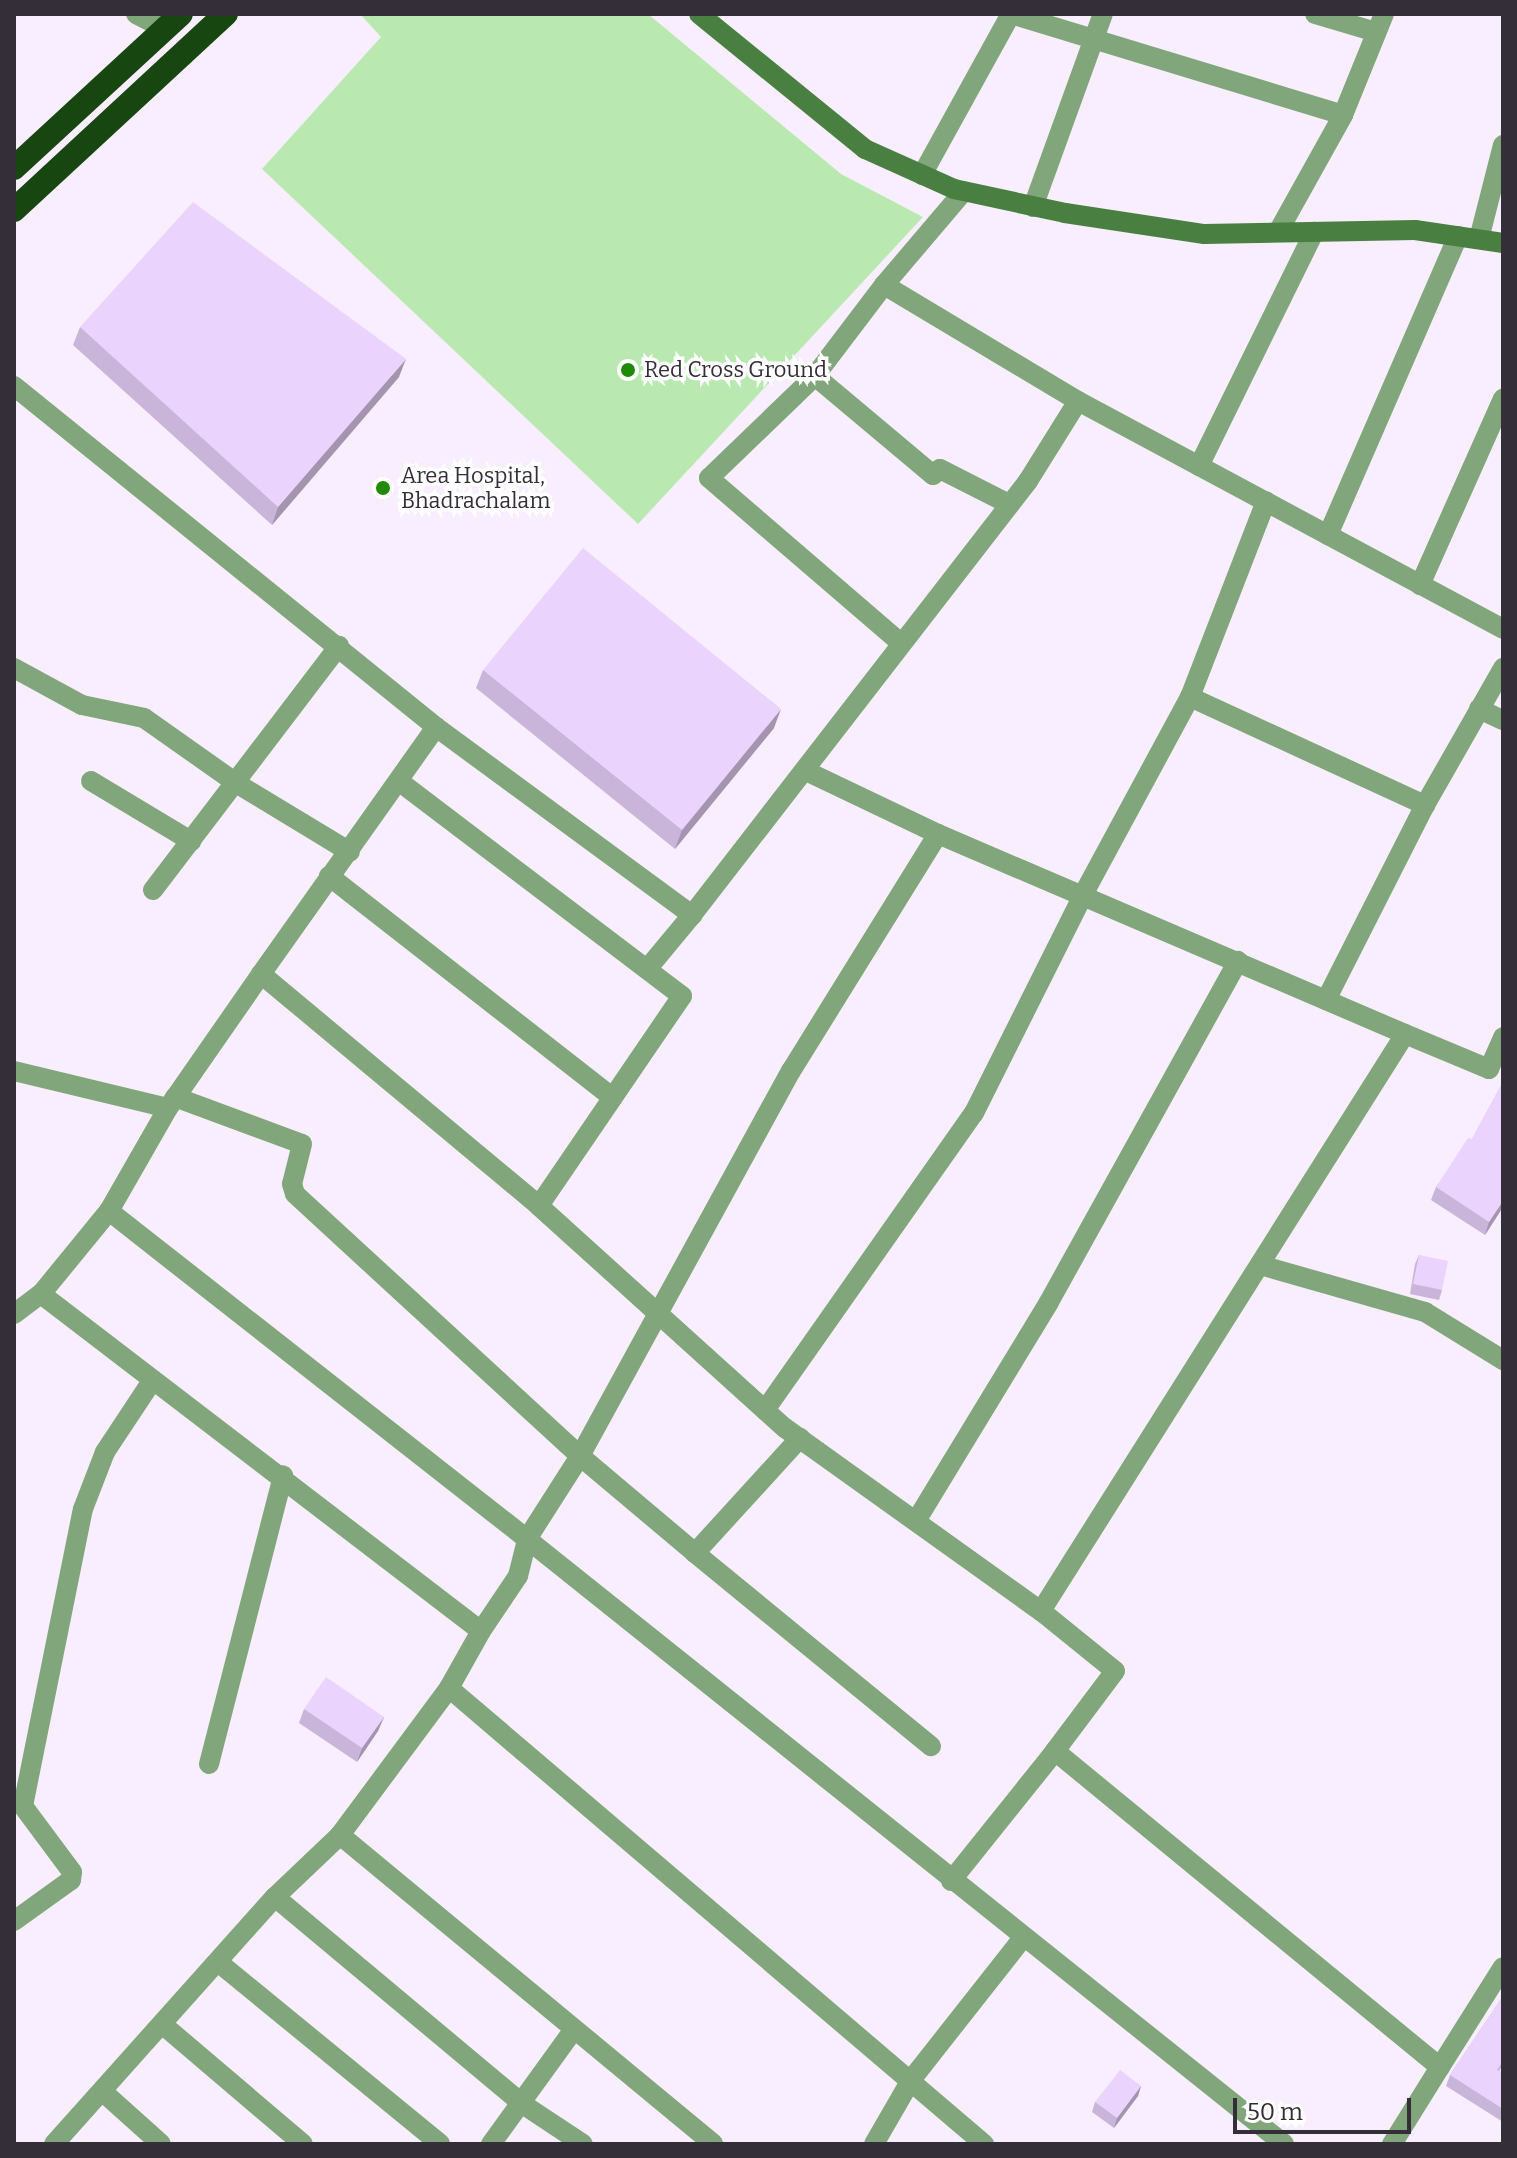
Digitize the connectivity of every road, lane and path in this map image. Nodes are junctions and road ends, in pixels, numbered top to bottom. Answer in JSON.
{"nodes":[{"id":1,"x":136,"y":14,"type":"edge"},
{"id":2,"x":226,"y":14,"type":"edge"},
{"id":3,"x":699,"y":14,"type":"edge"},
{"id":4,"x":1011,"y":14,"type":"edge"},
{"id":5,"x":1103,"y":14,"type":"edge"},
{"id":6,"x":1315,"y":14,"type":"edge"},
{"id":7,"x":173,"y":22,"type":"edge"},
{"id":8,"x":1380,"y":23,"type":"edge"},
{"id":9,"x":1094,"y":39,"type":"junction"},
{"id":10,"x":1343,"y":115,"type":"junction"},
{"id":11,"x":1503,"y":145,"type":"edge"},
{"id":12,"x":14,"y":168,"type":"edge"},
{"id":13,"x":922,"y":175,"type":"junction"},
{"id":14,"x":964,"y":191,"type":"junction"},
{"id":15,"x":1033,"y":207,"type":"junction"},
{"id":16,"x":14,"y":210,"type":"edge"},
{"id":17,"x":1278,"y":232,"type":"junction"},
{"id":18,"x":1314,"y":232,"type":"junction"},
{"id":19,"x":1458,"y":236,"type":"junction"},
{"id":20,"x":1479,"y":239,"type":"junction"},
{"id":21,"x":1503,"y":243,"type":"edge"},
{"id":22,"x":884,"y":285,"type":"junction"},
{"id":23,"x":815,"y":376,"type":"junction"},
{"id":24,"x":17,"y":394,"type":"edge"},
{"id":25,"x":1503,"y":399,"type":"edge"},
{"id":26,"x":1078,"y":401,"type":"junction"},
{"id":27,"x":1199,"y":466,"type":"junction"},
{"id":28,"x":1266,"y":501,"type":"junction"},
{"id":29,"x":1009,"y":504,"type":"junction"},
{"id":30,"x":1328,"y":535,"type":"junction"},
{"id":31,"x":1420,"y":585,"type":"junction"},
{"id":32,"x":1503,"y":629,"type":"edge"},
{"id":33,"x":901,"y":643,"type":"junction"},
{"id":34,"x":339,"y":646,"type":"junction"},
{"id":35,"x":14,"y":668,"type":"edge"},
{"id":36,"x":1503,"y":668,"type":"edge"},
{"id":37,"x":1190,"y":697,"type":"junction"},
{"id":38,"x":1479,"y":709,"type":"junction"},
{"id":39,"x":1503,"y":720,"type":"edge"},
{"id":40,"x":436,"y":727,"type":"junction"},
{"id":41,"x":804,"y":770,"type":"junction"},
{"id":42,"x":91,"y":781,"type":"dead end"},
{"id":43,"x":400,"y":782,"type":"junction"},
{"id":44,"x":236,"y":783,"type":"junction"},
{"id":45,"x":1425,"y":805,"type":"junction"},
{"id":46,"x":938,"y":834,"type":"junction"},
{"id":47,"x":191,"y":841,"type":"junction"},
{"id":48,"x":350,"y":852,"type":"junction"},
{"id":49,"x":329,"y":876,"type":"junction"},
{"id":50,"x":153,"y":890,"type":"dead end"},
{"id":51,"x":1084,"y":893,"type":"junction"},
{"id":52,"x":692,"y":915,"type":"junction"},
{"id":53,"x":1238,"y":961,"type":"junction"},
{"id":54,"x":648,"y":968,"type":"junction"},
{"id":55,"x":261,"y":974,"type":"junction"},
{"id":56,"x":1326,"y":1000,"type":"junction"},
{"id":57,"x":1405,"y":1034,"type":"junction"},
{"id":58,"x":1503,"y":1037,"type":"edge"},
{"id":59,"x":14,"y":1071,"type":"edge"},
{"id":60,"x":1496,"y":1072,"type":"edge"},
{"id":61,"x":613,"y":1098,"type":"junction"},
{"id":62,"x":172,"y":1102,"type":"junction"},
{"id":63,"x":539,"y":1206,"type":"junction"},
{"id":64,"x":109,"y":1211,"type":"junction"},
{"id":65,"x":1260,"y":1265,"type":"junction"},
{"id":66,"x":41,"y":1294,"type":"junction"},
{"id":67,"x":660,"y":1313,"type":"junction"},
{"id":68,"x":14,"y":1314,"type":"edge"},
{"id":69,"x":1503,"y":1360,"type":"edge"},
{"id":70,"x":152,"y":1381,"type":"junction"},
{"id":71,"x":765,"y":1410,"type":"junction"},
{"id":72,"x":800,"y":1438,"type":"junction"},
{"id":73,"x":580,"y":1456,"type":"junction"},
{"id":74,"x":283,"y":1475,"type":"junction"},
{"id":75,"x":916,"y":1521,"type":"junction"},
{"id":76,"x":527,"y":1539,"type":"junction"},
{"id":77,"x":695,"y":1553,"type":"junction"},
{"id":78,"x":1041,"y":1611,"type":"junction"},
{"id":79,"x":481,"y":1631,"type":"junction"},
{"id":80,"x":449,"y":1688,"type":"junction"},
{"id":81,"x":931,"y":1746,"type":"dead end"},
{"id":82,"x":1055,"y":1751,"type":"junction"},
{"id":83,"x":209,"y":1764,"type":"dead end"},
{"id":84,"x":340,"y":1835,"type":"junction"},
{"id":85,"x":951,"y":1881,"type":"junction"},
{"id":86,"x":275,"y":1897,"type":"junction"},
{"id":87,"x":14,"y":1921,"type":"edge"},
{"id":88,"x":1022,"y":1939,"type":"junction"},
{"id":89,"x":218,"y":1962,"type":"junction"},
{"id":90,"x":1503,"y":1967,"type":"edge"},
{"id":91,"x":162,"y":2024,"type":"junction"},
{"id":92,"x":572,"y":2032,"type":"junction"},
{"id":93,"x":1440,"y":2067,"type":"junction"},
{"id":94,"x":911,"y":2080,"type":"junction"},
{"id":95,"x":102,"y":2091,"type":"junction"},
{"id":96,"x":521,"y":2103,"type":"junction"},
{"id":97,"x":54,"y":2144,"type":"edge"},
{"id":98,"x":161,"y":2144,"type":"edge"},
{"id":99,"x":303,"y":2144,"type":"edge"},
{"id":100,"x":440,"y":2144,"type":"edge"},
{"id":101,"x":491,"y":2144,"type":"edge"},
{"id":102,"x":583,"y":2144,"type":"edge"},
{"id":103,"x":713,"y":2144,"type":"edge"},
{"id":104,"x":874,"y":2144,"type":"edge"},
{"id":105,"x":984,"y":2144,"type":"edge"},
{"id":106,"x":1284,"y":2144,"type":"edge"},
{"id":107,"x":1392,"y":2144,"type":"edge"}],
"edges":[{"from":1,"to":7,"type":"street"},
{"from":2,"to":16,"type":"highway"},
{"from":3,"to":13,"type":"street"},
{"from":4,"to":9,"type":"street"},
{"from":4,"to":13,"type":"street"},
{"from":5,"to":9,"type":"street"},
{"from":6,"to":8,"type":"street"},
{"from":7,"to":12,"type":"highway"},
{"from":8,"to":10,"type":"street"},
{"from":9,"to":10,"type":"street"},
{"from":9,"to":15,"type":"street"},
{"from":10,"to":17,"type":"street"},
{"from":11,"to":20,"type":"street"},
{"from":13,"to":14,"type":"street"},
{"from":14,"to":15,"type":"street"},
{"from":14,"to":22,"type":"street"},
{"from":15,"to":17,"type":"street"},
{"from":17,"to":18,"type":"street"},
{"from":18,"to":19,"type":"street"},
{"from":18,"to":27,"type":"street"},
{"from":19,"to":20,"type":"street"},
{"from":19,"to":30,"type":"street"},
{"from":20,"to":21,"type":"street"},
{"from":22,"to":23,"type":"street"},
{"from":22,"to":26,"type":"street"},
{"from":23,"to":29,"type":"street"},
{"from":23,"to":33,"type":"street"},
{"from":24,"to":34,"type":"street"},
{"from":25,"to":31,"type":"street"},
{"from":26,"to":27,"type":"street"},
{"from":26,"to":29,"type":"street"},
{"from":27,"to":28,"type":"street"},
{"from":28,"to":30,"type":"street"},
{"from":28,"to":37,"type":"street"},
{"from":29,"to":33,"type":"street"},
{"from":30,"to":31,"type":"street"},
{"from":31,"to":32,"type":"street"},
{"from":33,"to":41,"type":"street"},
{"from":34,"to":40,"type":"street"},
{"from":34,"to":44,"type":"street"},
{"from":35,"to":44,"type":"street"},
{"from":36,"to":38,"type":"street"},
{"from":37,"to":45,"type":"street"},
{"from":37,"to":51,"type":"street"},
{"from":38,"to":39,"type":"street"},
{"from":38,"to":45,"type":"street"},
{"from":40,"to":43,"type":"street"},
{"from":40,"to":52,"type":"street"},
{"from":41,"to":46,"type":"street"},
{"from":41,"to":52,"type":"street"},
{"from":42,"to":47,"type":"street"},
{"from":43,"to":48,"type":"street"},
{"from":43,"to":54,"type":"street"},
{"from":44,"to":47,"type":"street"},
{"from":44,"to":48,"type":"street"},
{"from":45,"to":56,"type":"street"},
{"from":46,"to":51,"type":"street"},
{"from":46,"to":67,"type":"street"},
{"from":47,"to":50,"type":"street"},
{"from":48,"to":49,"type":"street"},
{"from":49,"to":55,"type":"street"},
{"from":49,"to":61,"type":"street"},
{"from":51,"to":53,"type":"street"},
{"from":51,"to":71,"type":"street"},
{"from":52,"to":54,"type":"street"},
{"from":53,"to":56,"type":"street"},
{"from":53,"to":75,"type":"street"},
{"from":54,"to":61,"type":"street"},
{"from":55,"to":62,"type":"street"},
{"from":55,"to":63,"type":"street"},
{"from":56,"to":57,"type":"street"},
{"from":57,"to":60,"type":"street"},
{"from":57,"to":65,"type":"street"},
{"from":58,"to":60,"type":"street"},
{"from":59,"to":62,"type":"street"},
{"from":61,"to":63,"type":"street"},
{"from":62,"to":64,"type":"street"},
{"from":62,"to":73,"type":"street"},
{"from":63,"to":67,"type":"street"},
{"from":64,"to":66,"type":"street"},
{"from":64,"to":76,"type":"street"},
{"from":65,"to":69,"type":"street"},
{"from":65,"to":78,"type":"street"},
{"from":66,"to":68,"type":"street"},
{"from":66,"to":70,"type":"street"},
{"from":67,"to":71,"type":"street"},
{"from":67,"to":73,"type":"street"},
{"from":70,"to":74,"type":"street"},
{"from":70,"to":87,"type":"street"},
{"from":71,"to":72,"type":"street"},
{"from":72,"to":75,"type":"street"},
{"from":72,"to":77,"type":"street"},
{"from":73,"to":76,"type":"street"},
{"from":73,"to":77,"type":"street"},
{"from":74,"to":79,"type":"street"},
{"from":74,"to":83,"type":"street"},
{"from":75,"to":78,"type":"street"},
{"from":76,"to":79,"type":"street"},
{"from":76,"to":85,"type":"street"},
{"from":77,"to":81,"type":"street"},
{"from":78,"to":82,"type":"street"},
{"from":79,"to":80,"type":"street"},
{"from":80,"to":84,"type":"street"},
{"from":80,"to":94,"type":"street"},
{"from":82,"to":85,"type":"street"},
{"from":82,"to":93,"type":"street"},
{"from":84,"to":86,"type":"street"},
{"from":84,"to":92,"type":"street"},
{"from":85,"to":88,"type":"street"},
{"from":86,"to":89,"type":"street"},
{"from":86,"to":96,"type":"street"},
{"from":88,"to":94,"type":"street"},
{"from":88,"to":106,"type":"street"},
{"from":89,"to":91,"type":"street"},
{"from":89,"to":100,"type":"street"},
{"from":90,"to":93,"type":"street"},
{"from":91,"to":95,"type":"street"},
{"from":91,"to":99,"type":"street"},
{"from":92,"to":96,"type":"street"},
{"from":92,"to":103,"type":"street"},
{"from":93,"to":107,"type":"street"},
{"from":94,"to":104,"type":"street"},
{"from":94,"to":105,"type":"street"},
{"from":95,"to":97,"type":"street"},
{"from":95,"to":98,"type":"street"},
{"from":96,"to":101,"type":"street"},
{"from":96,"to":102,"type":"street"}]}
